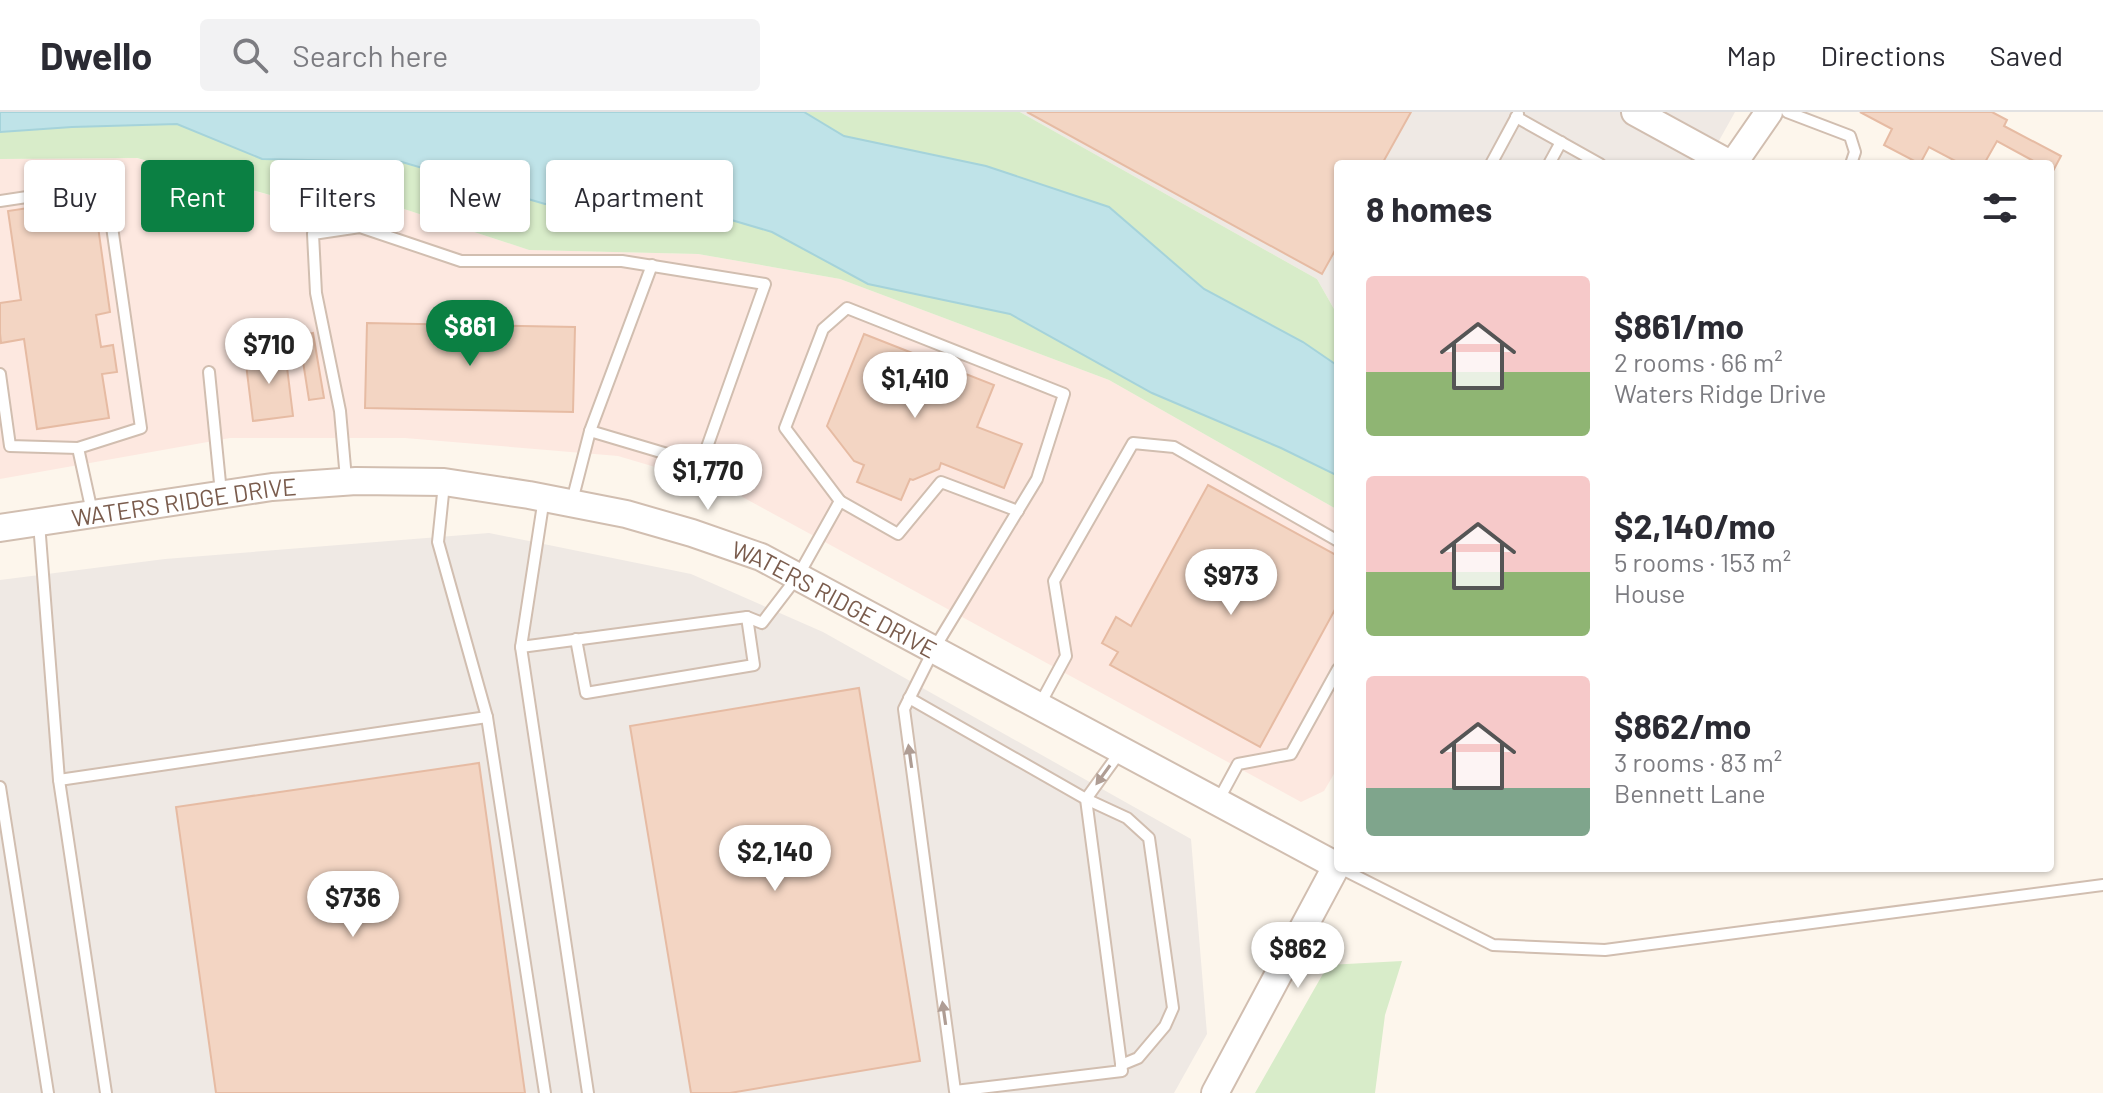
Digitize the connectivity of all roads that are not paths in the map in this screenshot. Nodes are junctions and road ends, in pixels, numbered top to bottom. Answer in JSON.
{"nodes":[{"id":1,"x":1635,"y":112,"type":"edge"},
{"id":2,"x":1769,"y":112,"type":"edge"},
{"id":3,"x":1787,"y":112,"type":"edge"},
{"id":4,"x":1518,"y":114,"type":"edge"},
{"id":5,"x":1561,"y":142,"type":"junction"},
{"id":6,"x":1493,"y":160,"type":"edge"},
{"id":7,"x":1551,"y":160,"type":"edge"},
{"id":8,"x":1593,"y":160,"type":"edge"},
{"id":9,"x":1724,"y":160,"type":"edge"},
{"id":10,"x":1734,"y":160,"type":"edge"},
{"id":11,"x":1852,"y":160,"type":"edge"},
{"id":12,"x":0,"y":201,"type":"edge"},
{"id":13,"x":652,"y":265,"type":"junction"},
{"id":14,"x":209,"y":372,"type":"dead end"},
{"id":15,"x":0,"y":374,"type":"edge"},
{"id":16,"x":590,"y":431,"type":"junction"},
{"id":17,"x":78,"y":448,"type":"junction"},
{"id":18,"x":346,"y":481,"type":"junction"},
{"id":19,"x":444,"y":482,"type":"junction"},
{"id":20,"x":222,"y":495,"type":"junction"},
{"id":21,"x":544,"y":498,"type":"junction"},
{"id":22,"x":840,"y":501,"type":"junction"},
{"id":23,"x":572,"y":503,"type":"junction"},
{"id":24,"x":1018,"y":511,"type":"junction"},
{"id":25,"x":92,"y":514,"type":"junction"},
{"id":26,"x":39,"y":522,"type":"junction"},
{"id":27,"x":0,"y":528,"type":"edge"},
{"id":28,"x":1334,"y":539,"type":"edge"},
{"id":29,"x":798,"y":576,"type":"junction"},
{"id":30,"x":747,"y":617,"type":"junction"},
{"id":31,"x":576,"y":639,"type":"junction"},
{"id":32,"x":521,"y":647,"type":"junction"},
{"id":33,"x":934,"y":649,"type":"junction"},
{"id":34,"x":1334,"y":676,"type":"edge"},
{"id":35,"x":909,"y":698,"type":"junction"},
{"id":36,"x":1039,"y":706,"type":"junction"},
{"id":37,"x":487,"y":717,"type":"junction"},
{"id":38,"x":1121,"y":750,"type":"junction"},
{"id":39,"x":59,"y":780,"type":"junction"},
{"id":40,"x":0,"y":787,"type":"edge"},
{"id":41,"x":1086,"y":799,"type":"junction"},
{"id":42,"x":1217,"y":802,"type":"junction"},
{"id":43,"x":1334,"y":864,"type":"edge"},
{"id":44,"x":1335,"y":872,"type":"edge"},
{"id":45,"x":1350,"y":872,"type":"edge"},
{"id":46,"x":2103,"y":885,"type":"edge"},
{"id":47,"x":1121,"y":1065,"type":"junction"},
{"id":48,"x":48,"y":1093,"type":"edge"},
{"id":49,"x":106,"y":1093,"type":"edge"},
{"id":50,"x":545,"y":1093,"type":"edge"},
{"id":51,"x":588,"y":1093,"type":"edge"},
{"id":52,"x":1215,"y":1093,"type":"edge"}],
"edges":[{"from":1,"to":9,"type":"street"},
{"from":2,"to":10,"type":"street"},
{"from":3,"to":11,"type":"lane"},
{"from":4,"to":5,"type":"lane"},
{"from":4,"to":6,"type":"lane"},
{"from":5,"to":7,"type":"lane"},
{"from":5,"to":8,"type":"lane"},
{"from":12,"to":17,"type":"lane"},
{"from":13,"to":16,"type":"lane"},
{"from":13,"to":16,"type":"lane"},
{"from":13,"to":18,"type":"lane"},
{"from":14,"to":20,"type":"lane"},
{"from":15,"to":17,"type":"lane"},
{"from":16,"to":23,"type":"lane"},
{"from":17,"to":25,"type":"lane"},
{"from":18,"to":19,"type":"street","name":"WATERS RIDGE DRIVE"},
{"from":18,"to":20,"type":"street","name":"WATERS RIDGE DRIVE"},
{"from":19,"to":21,"type":"street","name":"WATERS RIDGE DRIVE"},
{"from":19,"to":37,"type":"lane"},
{"from":20,"to":25,"type":"street","name":"WATERS RIDGE DRIVE"},
{"from":21,"to":23,"type":"street","name":"WATERS RIDGE DRIVE"},
{"from":21,"to":32,"type":"lane"},
{"from":22,"to":24,"type":"lane"},
{"from":22,"to":24,"type":"lane"},
{"from":22,"to":29,"type":"lane"},
{"from":23,"to":29,"type":"street","name":"WATERS RIDGE DRIVE"},
{"from":24,"to":33,"type":"lane"},
{"from":25,"to":26,"type":"street","name":"WATERS RIDGE DRIVE"},
{"from":26,"to":27,"type":"street","name":"WATERS RIDGE DRIVE"},
{"from":26,"to":39,"type":"lane"},
{"from":28,"to":36,"type":"lane"},
{"from":29,"to":30,"type":"lane"},
{"from":29,"to":33,"type":"street","name":"WATERS RIDGE DRIVE"},
{"from":30,"to":31,"type":"lane"},
{"from":30,"to":31,"type":"lane"},
{"from":31,"to":32,"type":"lane"},
{"from":32,"to":51,"type":"lane"},
{"from":33,"to":35,"type":"lane"},
{"from":33,"to":36,"type":"street","name":"WATERS RIDGE DRIVE"},
{"from":34,"to":42,"type":"lane"},
{"from":35,"to":41,"type":"lane"},
{"from":47,"to":35,"type":"lane","one_way":true},
{"from":36,"to":38,"type":"street","name":"WATERS RIDGE DRIVE"},
{"from":37,"to":39,"type":"lane"},
{"from":37,"to":50,"type":"lane"},
{"from":38,"to":41,"type":"lane","one_way":true},
{"from":38,"to":42,"type":"street","name":"WATERS RIDGE DRIVE"},
{"from":39,"to":49,"type":"lane"},
{"from":40,"to":48,"type":"lane"},
{"from":41,"to":47,"type":"lane"},
{"from":41,"to":47,"type":"lane"},
{"from":42,"to":43,"type":"street","name":"WATERS RIDGE DRIVE"},
{"from":44,"to":52,"type":"street"},
{"from":45,"to":46,"type":"lane"}]}
